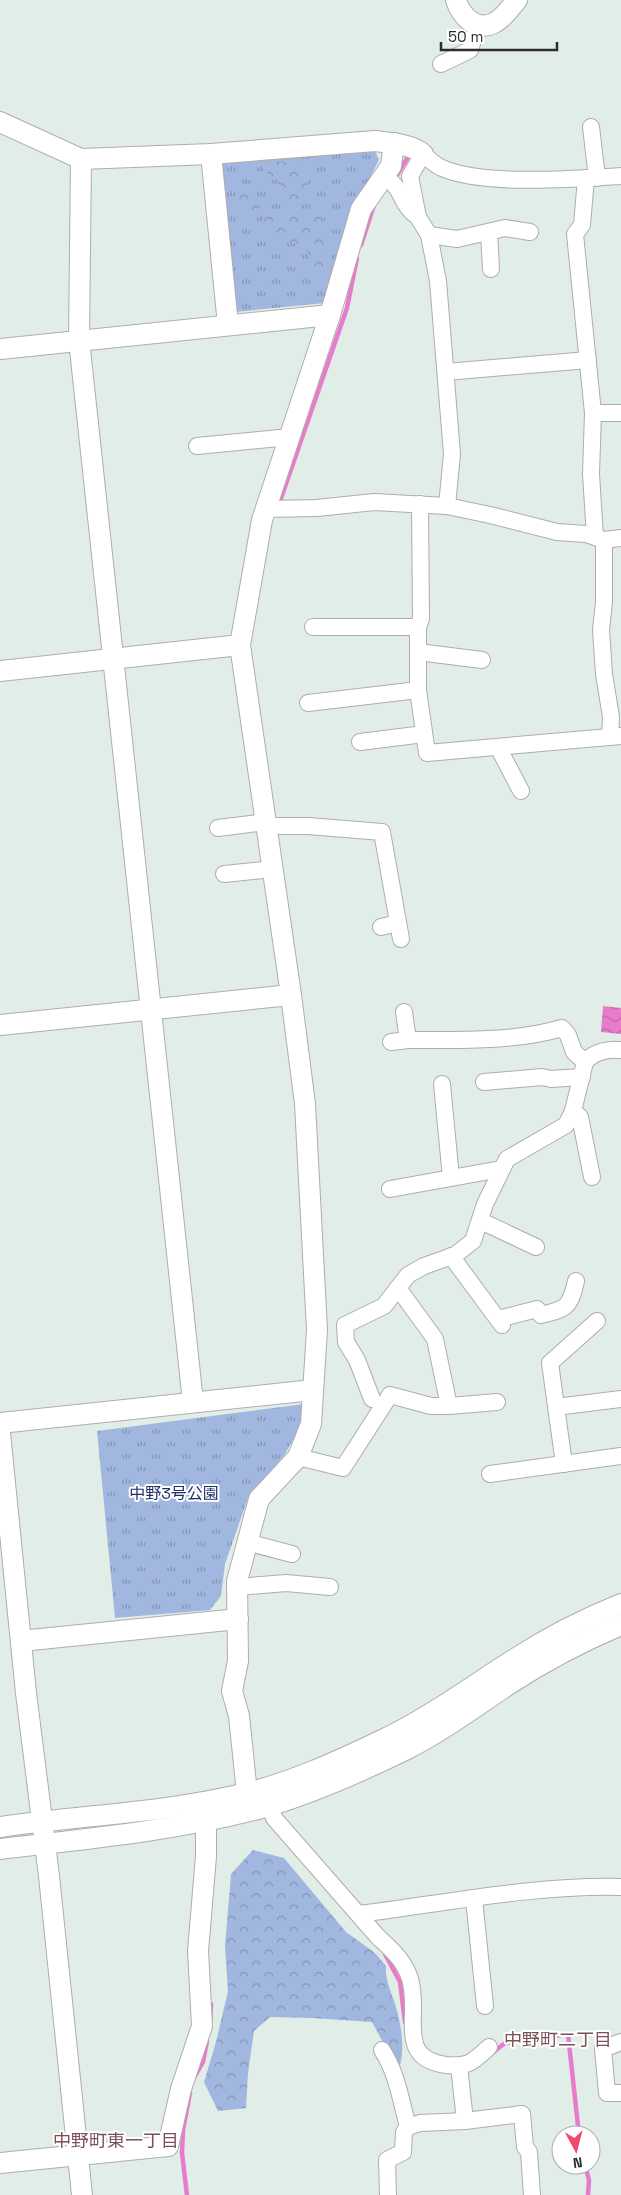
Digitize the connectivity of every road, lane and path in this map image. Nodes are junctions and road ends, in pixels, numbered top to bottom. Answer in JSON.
{"nodes":[{"id":1,"x":456,"y":0,"type":"edge"},
{"id":2,"x":517,"y":0,"type":"edge"},
{"id":3,"x":478,"y":24,"type":"junction"},
{"id":4,"x":441,"y":64,"type":"dead end"},
{"id":5,"x":0,"y":122,"type":"edge"},
{"id":6,"x":591,"y":127,"type":"dead end"},
{"id":7,"x":394,"y":144,"type":"junction"},
{"id":8,"x":211,"y":154,"type":"junction"},
{"id":9,"x":423,"y":154,"type":"junction"},
{"id":10,"x":81,"y":159,"type":"junction"},
{"id":11,"x":621,"y":176,"type":"edge"},
{"id":12,"x":592,"y":178,"type":"junction"},
{"id":13,"x":389,"y":180,"type":"junction"},
{"id":14,"x":418,"y":217,"type":"junction"},
{"id":15,"x":489,"y":232,"type":"junction"},
{"id":16,"x":530,"y":232,"type":"dead end"},
{"id":17,"x":429,"y":235,"type":"junction"},
{"id":18,"x":492,"y":269,"type":"dead end"},
{"id":19,"x":330,"y":315,"type":"junction"},
{"id":20,"x":228,"y":325,"type":"junction"},
{"id":21,"x":79,"y":340,"type":"junction"},
{"id":22,"x":0,"y":349,"type":"edge"},
{"id":23,"x":588,"y":360,"type":"junction"},
{"id":24,"x":446,"y":372,"type":"junction"},
{"id":25,"x":593,"y":413,"type":"junction"},
{"id":26,"x":621,"y":413,"type":"edge"},
{"id":27,"x":289,"y":437,"type":"junction"},
{"id":28,"x":197,"y":446,"type":"dead end"},
{"id":29,"x":420,"y":504,"type":"junction"},
{"id":30,"x":447,"y":506,"type":"junction"},
{"id":31,"x":271,"y":509,"type":"junction"},
{"id":32,"x":600,"y":538,"type":"junction"},
{"id":33,"x":621,"y":538,"type":"edge"},
{"id":34,"x":313,"y":626,"type":"dead end"},
{"id":35,"x":418,"y":627,"type":"junction"},
{"id":36,"x":240,"y":645,"type":"junction"},
{"id":37,"x":418,"y":652,"type":"junction"},
{"id":38,"x":113,"y":659,"type":"junction"},
{"id":39,"x":482,"y":660,"type":"dead end"},
{"id":40,"x":0,"y":672,"type":"edge"},
{"id":41,"x":418,"y":690,"type":"junction"},
{"id":42,"x":308,"y":703,"type":"dead end"},
{"id":43,"x":424,"y":734,"type":"junction"},
{"id":44,"x":616,"y":737,"type":"edge"},
{"id":45,"x":360,"y":742,"type":"dead end"},
{"id":46,"x":498,"y":747,"type":"junction"},
{"id":47,"x":521,"y":791,"type":"dead end"},
{"id":48,"x":272,"y":825,"type":"junction"},
{"id":49,"x":218,"y":828,"type":"dead end"},
{"id":50,"x":273,"y":869,"type":"junction"},
{"id":51,"x":224,"y":874,"type":"dead end"},
{"id":52,"x":381,"y":926,"type":"dead end"},
{"id":53,"x":291,"y":994,"type":"junction"},
{"id":54,"x":151,"y":1009,"type":"junction"},
{"id":55,"x":404,"y":1012,"type":"dead end"},
{"id":56,"x":0,"y":1026,"type":"edge"},
{"id":57,"x":408,"y":1040,"type":"junction"},
{"id":58,"x":391,"y":1042,"type":"dead end"},
{"id":59,"x":621,"y":1050,"type":"edge"},
{"id":60,"x":584,"y":1069,"type":"junction"},
{"id":61,"x":484,"y":1082,"type":"dead end"},
{"id":62,"x":442,"y":1084,"type":"dead end"},
{"id":63,"x":572,"y":1111,"type":"junction"},
{"id":64,"x":501,"y":1169,"type":"junction"},
{"id":65,"x":592,"y":1177,"type":"dead end"},
{"id":66,"x":451,"y":1178,"type":"junction"},
{"id":67,"x":390,"y":1189,"type":"dead end"},
{"id":68,"x":481,"y":1221,"type":"junction"},
{"id":69,"x":536,"y":1247,"type":"dead end"},
{"id":70,"x":450,"y":1256,"type":"junction"},
{"id":71,"x":576,"y":1281,"type":"dead end"},
{"id":72,"x":398,"y":1288,"type":"junction"},
{"id":73,"x":598,"y":1321,"type":"dead end"},
{"id":74,"x":313,"y":1390,"type":"junction"},
{"id":75,"x":372,"y":1399,"type":"dead end"},
{"id":76,"x":621,"y":1399,"type":"edge"},
{"id":77,"x":193,"y":1402,"type":"junction"},
{"id":78,"x":497,"y":1402,"type":"dead end"},
{"id":79,"x":449,"y":1406,"type":"junction"},
{"id":80,"x":556,"y":1407,"type":"junction"},
{"id":81,"x":0,"y":1423,"type":"edge"},
{"id":82,"x":0,"y":1433,"type":"edge"},
{"id":83,"x":621,"y":1456,"type":"edge"},
{"id":84,"x":298,"y":1457,"type":"junction"},
{"id":85,"x":564,"y":1464,"type":"junction"},
{"id":86,"x":490,"y":1474,"type":"dead end"},
{"id":87,"x":246,"y":1542,"type":"junction"},
{"id":88,"x":292,"y":1554,"type":"dead end"},
{"id":89,"x":237,"y":1587,"type":"junction"},
{"id":90,"x":330,"y":1587,"type":"dead end"},
{"id":91,"x":621,"y":1604,"type":"edge"},
{"id":92,"x":238,"y":1618,"type":"junction"},
{"id":93,"x":621,"y":1625,"type":"edge"},
{"id":94,"x":21,"y":1641,"type":"junction"},
{"id":95,"x":247,"y":1793,"type":"junction"},
{"id":96,"x":270,"y":1805,"type":"junction"},
{"id":97,"x":41,"y":1822,"type":"junction"},
{"id":98,"x":206,"y":1822,"type":"junction"},
{"id":99,"x":0,"y":1827,"type":"edge"},
{"id":100,"x":44,"y":1844,"type":"junction"},
{"id":101,"x":0,"y":1850,"type":"edge"},
{"id":102,"x":621,"y":1887,"type":"edge"},
{"id":103,"x":474,"y":1899,"type":"junction"},
{"id":104,"x":360,"y":1914,"type":"junction"},
{"id":105,"x":485,"y":2006,"type":"dead end"},
{"id":106,"x":621,"y":2042,"type":"edge"},
{"id":107,"x":489,"y":2047,"type":"dead end"},
{"id":108,"x":382,"y":2050,"type":"dead end"},
{"id":109,"x":459,"y":2070,"type":"junction"},
{"id":110,"x":621,"y":2092,"type":"edge"},
{"id":111,"x":465,"y":2121,"type":"junction"},
{"id":112,"x":408,"y":2127,"type":"junction"},
{"id":113,"x":78,"y":2155,"type":"junction"},
{"id":114,"x":0,"y":2163,"type":"edge"},
{"id":115,"x":82,"y":2195,"type":"edge"},
{"id":116,"x":388,"y":2195,"type":"edge"},
{"id":117,"x":532,"y":2195,"type":"edge"}],
"edges":[{"from":1,"to":3,"type":"street"},
{"from":2,"to":3,"type":"street"},
{"from":3,"to":4,"type":"street"},
{"from":5,"to":10,"type":"street"},
{"from":6,"to":12,"type":"street"},
{"from":7,"to":8,"type":"street"},
{"from":7,"to":9,"type":"street"},
{"from":7,"to":13,"type":"street"},
{"from":8,"to":10,"type":"street"},
{"from":8,"to":20,"type":"street"},
{"from":9,"to":12,"type":"street"},
{"from":9,"to":14,"type":"street"},
{"from":10,"to":21,"type":"street"},
{"from":11,"to":12,"type":"street"},
{"from":12,"to":23,"type":"street"},
{"from":13,"to":14,"type":"street"},
{"from":13,"to":19,"type":"street"},
{"from":14,"to":17,"type":"street"},
{"from":15,"to":16,"type":"street"},
{"from":15,"to":17,"type":"street"},
{"from":15,"to":18,"type":"street"},
{"from":17,"to":24,"type":"street"},
{"from":19,"to":20,"type":"street"},
{"from":19,"to":27,"type":"street"},
{"from":20,"to":21,"type":"street"},
{"from":21,"to":22,"type":"street"},
{"from":21,"to":38,"type":"street"},
{"from":23,"to":24,"type":"street"},
{"from":23,"to":25,"type":"street"},
{"from":24,"to":30,"type":"street"},
{"from":25,"to":26,"type":"street"},
{"from":25,"to":32,"type":"street"},
{"from":27,"to":28,"type":"street"},
{"from":27,"to":31,"type":"street"},
{"from":29,"to":30,"type":"street"},
{"from":29,"to":31,"type":"street"},
{"from":29,"to":35,"type":"street"},
{"from":30,"to":32,"type":"street"},
{"from":31,"to":36,"type":"street"},
{"from":32,"to":33,"type":"street"},
{"from":32,"to":44,"type":"street"},
{"from":34,"to":35,"type":"street"},
{"from":35,"to":37,"type":"street"},
{"from":36,"to":38,"type":"street"},
{"from":36,"to":48,"type":"street"},
{"from":37,"to":39,"type":"street"},
{"from":37,"to":41,"type":"street"},
{"from":38,"to":40,"type":"street"},
{"from":38,"to":54,"type":"street"},
{"from":41,"to":42,"type":"street"},
{"from":41,"to":43,"type":"street"},
{"from":43,"to":45,"type":"street"},
{"from":43,"to":46,"type":"street"},
{"from":44,"to":46,"type":"street"},
{"from":46,"to":47,"type":"street"},
{"from":48,"to":49,"type":"street"},
{"from":48,"to":50,"type":"street"},
{"from":48,"to":52,"type":"street"},
{"from":50,"to":51,"type":"street"},
{"from":50,"to":53,"type":"street"},
{"from":53,"to":54,"type":"street"},
{"from":53,"to":74,"type":"street"},
{"from":54,"to":56,"type":"street"},
{"from":54,"to":77,"type":"street"},
{"from":55,"to":57,"type":"street"},
{"from":57,"to":58,"type":"street"},
{"from":57,"to":60,"type":"street"},
{"from":59,"to":60,"type":"street"},
{"from":60,"to":61,"type":"street"},
{"from":60,"to":63,"type":"street"},
{"from":62,"to":66,"type":"street"},
{"from":63,"to":64,"type":"street"},
{"from":63,"to":65,"type":"street"},
{"from":64,"to":66,"type":"street"},
{"from":64,"to":68,"type":"street"},
{"from":66,"to":67,"type":"street"},
{"from":68,"to":69,"type":"street"},
{"from":68,"to":70,"type":"street"},
{"from":70,"to":71,"type":"street"},
{"from":70,"to":72,"type":"street"},
{"from":72,"to":75,"type":"street"},
{"from":72,"to":79,"type":"street"},
{"from":73,"to":80,"type":"street"},
{"from":74,"to":77,"type":"street"},
{"from":74,"to":84,"type":"street"},
{"from":76,"to":80,"type":"street"},
{"from":77,"to":81,"type":"street"},
{"from":78,"to":79,"type":"street"},
{"from":79,"to":84,"type":"street"},
{"from":80,"to":85,"type":"street"},
{"from":82,"to":94,"type":"street"},
{"from":83,"to":85,"type":"street"},
{"from":84,"to":87,"type":"street"},
{"from":85,"to":86,"type":"street"},
{"from":87,"to":88,"type":"street"},
{"from":87,"to":89,"type":"street"},
{"from":89,"to":90,"type":"street"},
{"from":89,"to":92,"type":"street"},
{"from":91,"to":95,"type":"street"},
{"from":92,"to":94,"type":"street"},
{"from":92,"to":95,"type":"street"},
{"from":93,"to":96,"type":"street"},
{"from":94,"to":97,"type":"street"},
{"from":95,"to":97,"type":"street"},
{"from":96,"to":98,"type":"street"},
{"from":96,"to":104,"type":"street"},
{"from":97,"to":99,"type":"street"},
{"from":97,"to":100,"type":"street"},
{"from":98,"to":100,"type":"street"},
{"from":98,"to":113,"type":"street"},
{"from":100,"to":101,"type":"street"},
{"from":100,"to":113,"type":"street"},
{"from":102,"to":103,"type":"street"},
{"from":103,"to":104,"type":"street"},
{"from":103,"to":105,"type":"street"},
{"from":104,"to":109,"type":"street"},
{"from":106,"to":110,"type":"street"},
{"from":107,"to":109,"type":"street"},
{"from":108,"to":112,"type":"street"},
{"from":109,"to":111,"type":"street"},
{"from":111,"to":112,"type":"street"},
{"from":111,"to":117,"type":"street"},
{"from":112,"to":116,"type":"street"},
{"from":113,"to":114,"type":"street"},
{"from":113,"to":115,"type":"street"}]}
